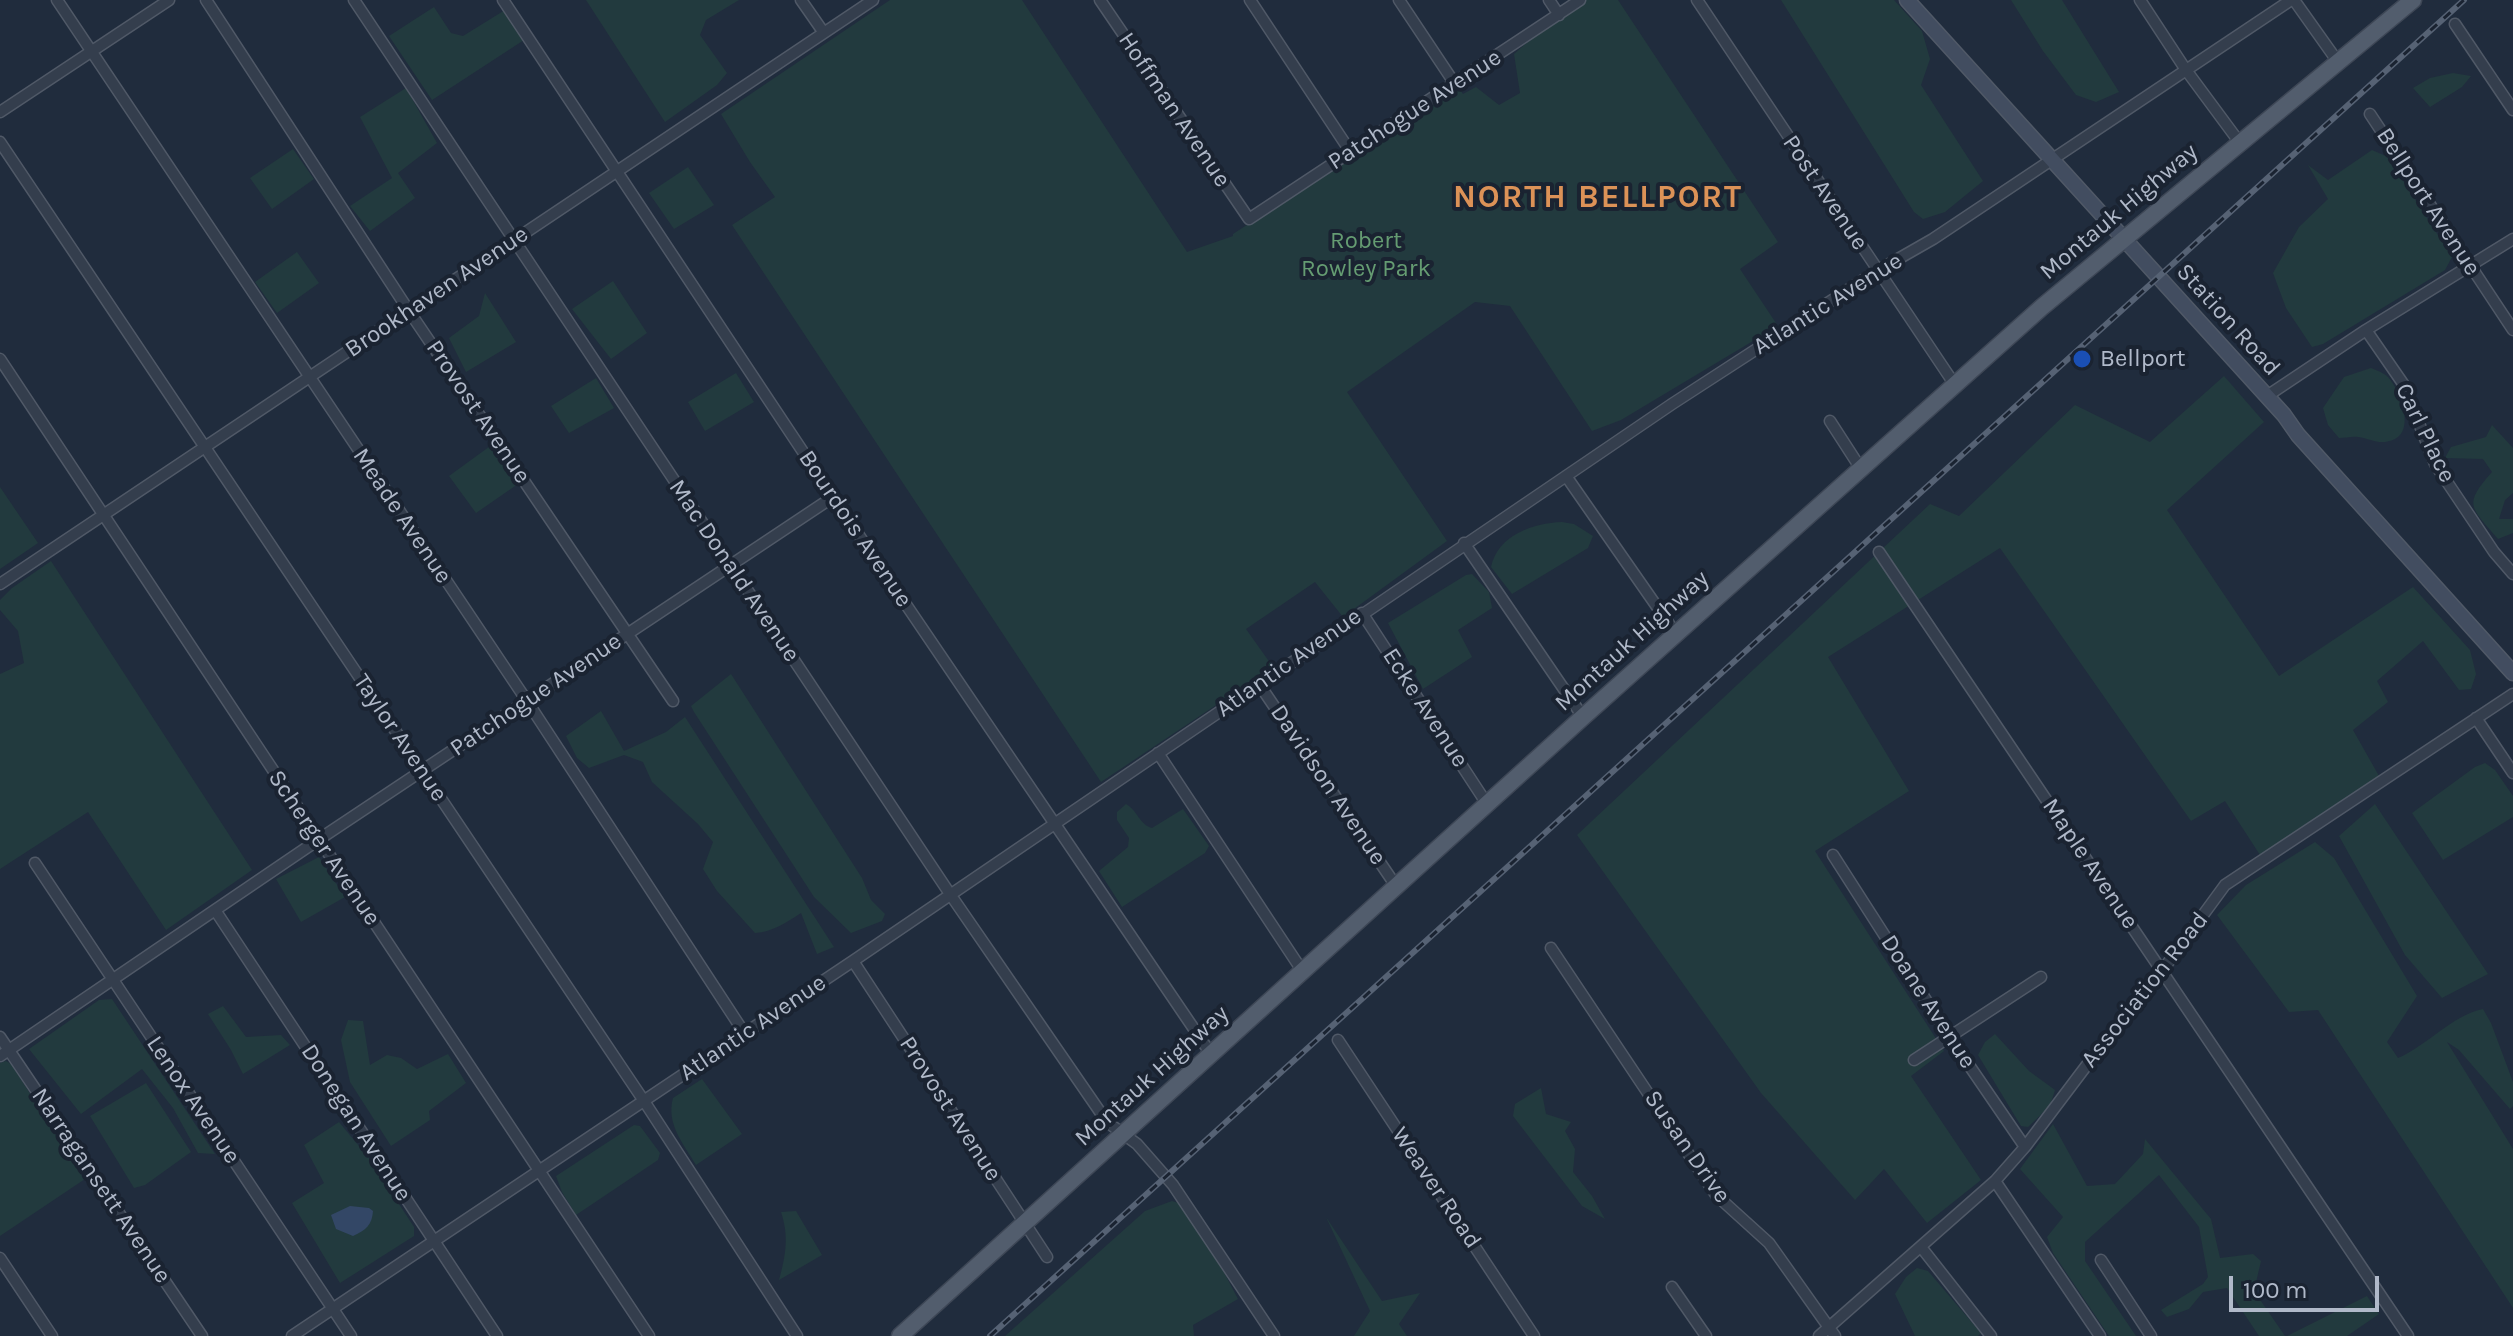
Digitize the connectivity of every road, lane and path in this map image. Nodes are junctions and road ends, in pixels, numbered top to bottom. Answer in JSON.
{"nodes":[{"id":1,"x":57,"y":0,"type":"edge"},
{"id":2,"x":169,"y":0,"type":"edge"},
{"id":3,"x":206,"y":0,"type":"edge"},
{"id":4,"x":354,"y":0,"type":"edge"},
{"id":5,"x":503,"y":0,"type":"edge"},
{"id":6,"x":801,"y":0,"type":"edge"},
{"id":7,"x":873,"y":0,"type":"edge"},
{"id":8,"x":1100,"y":0,"type":"edge"},
{"id":9,"x":1250,"y":0,"type":"edge"},
{"id":10,"x":1399,"y":0,"type":"edge"},
{"id":11,"x":1549,"y":0,"type":"edge"},
{"id":12,"x":1580,"y":0,"type":"edge"},
{"id":13,"x":1697,"y":0,"type":"edge"},
{"id":14,"x":1907,"y":0,"type":"edge"},
{"id":15,"x":2140,"y":0,"type":"edge"},
{"id":16,"x":2292,"y":0,"type":"edge"},
{"id":17,"x":2413,"y":0,"type":"edge"},
{"id":18,"x":1559,"y":15,"type":"junction"},
{"id":19,"x":2455,"y":24,"type":"dead end"},
{"id":20,"x":824,"y":33,"type":"junction"},
{"id":21,"x":92,"y":51,"type":"junction"},
{"id":22,"x":2338,"y":62,"type":"junction"},
{"id":23,"x":2186,"y":70,"type":"junction"},
{"id":24,"x":1455,"y":84,"type":"junction"},
{"id":25,"x":2513,"y":110,"type":"edge"},
{"id":26,"x":0,"y":112,"type":"edge"},
{"id":27,"x":2370,"y":114,"type":"dead end"},
{"id":28,"x":0,"y":142,"type":"edge"},
{"id":29,"x":2240,"y":143,"type":"junction"},
{"id":30,"x":1350,"y":151,"type":"junction"},
{"id":31,"x":2053,"y":160,"type":"junction"},
{"id":32,"x":616,"y":172,"type":"junction"},
{"id":33,"x":1249,"y":219,"type":"joint"},
{"id":34,"x":2124,"y":238,"type":"junction"},
{"id":35,"x":2513,"y":239,"type":"edge"},
{"id":36,"x":515,"y":240,"type":"junction"},
{"id":37,"x":2470,"y":266,"type":"junction"},
{"id":38,"x":1877,"y":271,"type":"junction"},
{"id":39,"x":409,"y":311,"type":"junction"},
{"id":40,"x":2366,"y":330,"type":"junction"},
{"id":41,"x":2513,"y":330,"type":"edge"},
{"id":42,"x":0,"y":359,"type":"edge"},
{"id":43,"x":308,"y":378,"type":"junction"},
{"id":44,"x":1955,"y":385,"type":"junction"},
{"id":45,"x":2267,"y":396,"type":"junction"},
{"id":46,"x":1830,"y":421,"type":"dead end"},
{"id":47,"x":204,"y":447,"type":"junction"},
{"id":48,"x":1861,"y":469,"type":"junction"},
{"id":49,"x":1566,"y":476,"type":"junction"},
{"id":50,"x":833,"y":497,"type":"junction"},
{"id":51,"x":103,"y":515,"type":"junction"},
{"id":52,"x":1464,"y":543,"type":"junction"},
{"id":53,"x":1879,"y":552,"type":"dead end"},
{"id":54,"x":730,"y":565,"type":"junction"},
{"id":55,"x":2513,"y":574,"type":"edge"},
{"id":56,"x":0,"y":584,"type":"edge"},
{"id":57,"x":1362,"y":613,"type":"junction"},
{"id":58,"x":629,"y":633,"type":"junction"},
{"id":59,"x":1676,"y":634,"type":"junction"},
{"id":60,"x":2513,"y":673,"type":"edge"},
{"id":61,"x":1259,"y":684,"type":"junction"},
{"id":62,"x":2513,"y":694,"type":"edge"},
{"id":63,"x":527,"y":701,"type":"junction"},
{"id":64,"x":673,"y":701,"type":"dead end"},
{"id":65,"x":1583,"y":717,"type":"junction"},
{"id":66,"x":2476,"y":718,"type":"junction"},
{"id":67,"x":1158,"y":753,"type":"junction"},
{"id":68,"x":422,"y":770,"type":"junction"},
{"id":69,"x":2513,"y":773,"type":"edge"},
{"id":70,"x":1487,"y":804,"type":"junction"},
{"id":71,"x":1054,"y":822,"type":"junction"},
{"id":72,"x":318,"y":840,"type":"junction"},
{"id":73,"x":1833,"y":855,"type":"dead end"},
{"id":74,"x":35,"y":863,"type":"dead end"},
{"id":75,"x":1396,"y":886,"type":"junction"},
{"id":76,"x":950,"y":894,"type":"junction"},
{"id":77,"x":215,"y":910,"type":"junction"},
{"id":78,"x":1551,"y":948,"type":"dead end"},
{"id":79,"x":853,"y":961,"type":"junction"},
{"id":80,"x":2162,"y":971,"type":"junction"},
{"id":81,"x":1303,"y":972,"type":"junction"},
{"id":82,"x":2041,"y":977,"type":"dead end"},
{"id":83,"x":112,"y":980,"type":"junction"},
{"id":84,"x":745,"y":1034,"type":"junction"},
{"id":85,"x":1949,"y":1036,"type":"junction"},
{"id":86,"x":0,"y":1037,"type":"edge"},
{"id":87,"x":1338,"y":1040,"type":"dead end"},
{"id":88,"x":4,"y":1053,"type":"edge"},
{"id":89,"x":1211,"y":1054,"type":"junction"},
{"id":90,"x":1914,"y":1060,"type":"dead end"},
{"id":91,"x":644,"y":1101,"type":"junction"},
{"id":92,"x":1124,"y":1134,"type":"junction"},
{"id":93,"x":2025,"y":1147,"type":"junction"},
{"id":94,"x":539,"y":1171,"type":"junction"},
{"id":95,"x":1995,"y":1181,"type":"junction"},
{"id":96,"x":1025,"y":1224,"type":"junction"},
{"id":97,"x":434,"y":1242,"type":"junction"},
{"id":98,"x":1921,"y":1247,"type":"junction"},
{"id":99,"x":1047,"y":1257,"type":"dead end"},
{"id":100,"x":0,"y":1258,"type":"edge"},
{"id":101,"x":2101,"y":1260,"type":"dead end"},
{"id":102,"x":1672,"y":1287,"type":"dead end"},
{"id":103,"x":333,"y":1309,"type":"junction"},
{"id":104,"x":1832,"y":1332,"type":"edge"},
{"id":105,"x":52,"y":1336,"type":"edge"},
{"id":106,"x":202,"y":1336,"type":"edge"},
{"id":107,"x":292,"y":1336,"type":"edge"},
{"id":108,"x":351,"y":1336,"type":"edge"},
{"id":109,"x":497,"y":1336,"type":"edge"},
{"id":110,"x":649,"y":1336,"type":"edge"},
{"id":111,"x":797,"y":1336,"type":"edge"},
{"id":112,"x":900,"y":1336,"type":"edge"},
{"id":113,"x":1274,"y":1336,"type":"edge"},
{"id":114,"x":1534,"y":1336,"type":"edge"},
{"id":115,"x":1706,"y":1336,"type":"edge"},
{"id":116,"x":1819,"y":1336,"type":"edge"},
{"id":117,"x":1991,"y":1336,"type":"edge"},
{"id":118,"x":2100,"y":1336,"type":"edge"},
{"id":119,"x":2151,"y":1336,"type":"edge"},
{"id":120,"x":2408,"y":1336,"type":"edge"}],
"edges":[{"from":1,"to":21,"type":"street","name":"Meade Avenue"},
{"from":2,"to":21,"type":"street"},
{"from":3,"to":39,"type":"street","name":"Provost Avenue"},
{"from":4,"to":36,"type":"street","name":"Mac Donald Avenue"},
{"from":5,"to":32,"type":"street","name":"Bourdois Avenue"},
{"from":6,"to":20,"type":"street"},
{"from":7,"to":20,"type":"street","name":"Brookhaven Avenue"},
{"from":8,"to":33,"type":"street","name":"Hoffman Avenue"},
{"from":9,"to":30,"type":"street"},
{"from":10,"to":24,"type":"street"},
{"from":11,"to":18,"type":"street"},
{"from":12,"to":18,"type":"street","name":"Patchogue Avenue"},
{"from":13,"to":38,"type":"street","name":"Post Avenue"},
{"from":14,"to":31,"type":"main road","name":"Station Road"},
{"from":15,"to":23,"type":"street"},
{"from":16,"to":22,"type":"street"},
{"from":16,"to":23,"type":"street","name":"Atlantic Avenue"},
{"from":17,"to":22,"type":"main road","name":"Montauk Highway"},
{"from":18,"to":24,"type":"street","name":"Patchogue Avenue"},
{"from":19,"to":25,"type":"street"},
{"from":20,"to":32,"type":"street","name":"Brookhaven Avenue"},
{"from":21,"to":26,"type":"street"},
{"from":21,"to":43,"type":"street","name":"Meade Avenue"},
{"from":22,"to":29,"type":"main road","name":"Montauk Highway"},
{"from":23,"to":29,"type":"street"},
{"from":23,"to":31,"type":"street","name":"Atlantic Avenue"},
{"from":24,"to":30,"type":"street","name":"Patchogue Avenue"},
{"from":27,"to":37,"type":"street","name":"Bellport Avenue"},
{"from":28,"to":47,"type":"street","name":"Taylor Avenue"},
{"from":29,"to":34,"type":"main road","name":"Montauk Highway"},
{"from":30,"to":33,"type":"street","name":"Patchogue Avenue"},
{"from":31,"to":34,"type":"main road","name":"Station Road"},
{"from":31,"to":38,"type":"street","name":"Atlantic Avenue"},
{"from":32,"to":36,"type":"street","name":"Brookhaven Avenue"},
{"from":32,"to":50,"type":"street","name":"Bourdois Avenue"},
{"from":34,"to":44,"type":"main road","name":"Montauk Highway"},
{"from":34,"to":45,"type":"main road","name":"Station Road"},
{"from":35,"to":37,"type":"street"},
{"from":36,"to":39,"type":"street","name":"Brookhaven Avenue"},
{"from":36,"to":54,"type":"street","name":"Mac Donald Avenue"},
{"from":37,"to":40,"type":"street"},
{"from":37,"to":41,"type":"street","name":"Bellport Avenue"},
{"from":38,"to":44,"type":"street","name":"Post Avenue"},
{"from":38,"to":49,"type":"street","name":"Atlantic Avenue"},
{"from":39,"to":43,"type":"street","name":"Brookhaven Avenue"},
{"from":39,"to":58,"type":"street","name":"Provost Avenue"},
{"from":40,"to":45,"type":"street"},
{"from":40,"to":55,"type":"street","name":"Carl Place"},
{"from":42,"to":51,"type":"street","name":"Scherger Avenue"},
{"from":43,"to":47,"type":"street","name":"Brookhaven Avenue"},
{"from":43,"to":63,"type":"street","name":"Meade Avenue"},
{"from":44,"to":48,"type":"main road","name":"Montauk Highway"},
{"from":45,"to":60,"type":"main road","name":"Station Road"},
{"from":46,"to":48,"type":"street"},
{"from":47,"to":51,"type":"street","name":"Brookhaven Avenue"},
{"from":47,"to":68,"type":"street","name":"Taylor Avenue"},
{"from":48,"to":59,"type":"main road","name":"Montauk Highway"},
{"from":49,"to":52,"type":"street","name":"Atlantic Avenue"},
{"from":49,"to":59,"type":"street"},
{"from":50,"to":54,"type":"street","name":"Patchogue Avenue"},
{"from":50,"to":71,"type":"street","name":"Bourdois Avenue"},
{"from":51,"to":56,"type":"street","name":"Brookhaven Avenue"},
{"from":51,"to":72,"type":"street","name":"Scherger Avenue"},
{"from":52,"to":57,"type":"street","name":"Atlantic Avenue"},
{"from":52,"to":65,"type":"street"},
{"from":53,"to":80,"type":"street","name":"Maple Avenue"},
{"from":54,"to":58,"type":"street","name":"Patchogue Avenue"},
{"from":54,"to":76,"type":"street","name":"Mac Donald Avenue"},
{"from":57,"to":61,"type":"street","name":"Atlantic Avenue"},
{"from":57,"to":70,"type":"street","name":"Ecke Avenue"},
{"from":58,"to":63,"type":"street","name":"Patchogue Avenue"},
{"from":58,"to":64,"type":"street","name":"Provost Avenue"},
{"from":59,"to":65,"type":"main road","name":"Montauk Highway"},
{"from":61,"to":67,"type":"street","name":"Atlantic Avenue"},
{"from":61,"to":75,"type":"street","name":"Davidson Avenue"},
{"from":62,"to":66,"type":"street","name":"Association Road"},
{"from":63,"to":68,"type":"street","name":"Patchogue Avenue"},
{"from":63,"to":84,"type":"street","name":"Meade Avenue"},
{"from":65,"to":70,"type":"main road","name":"Montauk Highway"},
{"from":66,"to":69,"type":"street"},
{"from":66,"to":80,"type":"street","name":"Association Road"},
{"from":67,"to":71,"type":"street","name":"Atlantic Avenue"},
{"from":67,"to":81,"type":"street"},
{"from":68,"to":72,"type":"street","name":"Patchogue Avenue"},
{"from":68,"to":91,"type":"street","name":"Taylor Avenue"},
{"from":70,"to":75,"type":"main road","name":"Montauk Highway"},
{"from":71,"to":76,"type":"street","name":"Atlantic Avenue"},
{"from":71,"to":89,"type":"street","name":"Bourdois Avenue"},
{"from":72,"to":77,"type":"street","name":"Patchogue Avenue"},
{"from":72,"to":94,"type":"street","name":"Scherger Avenue"},
{"from":73,"to":85,"type":"street","name":"Doane Avenue"},
{"from":74,"to":83,"type":"street","name":"Lenox Avenue"},
{"from":75,"to":81,"type":"main road","name":"Montauk Highway"},
{"from":76,"to":79,"type":"street","name":"Atlantic Avenue"},
{"from":76,"to":92,"type":"street","name":"Mac Donald Avenue"},
{"from":77,"to":83,"type":"street","name":"Patchogue Avenue"},
{"from":77,"to":97,"type":"street","name":"Donegan Avenue"},
{"from":78,"to":104,"type":"street","name":"Susan Drive"},
{"from":79,"to":84,"type":"street","name":"Atlantic Avenue"},
{"from":79,"to":96,"type":"street","name":"Provost Avenue"},
{"from":80,"to":93,"type":"street","name":"Association Road"},
{"from":80,"to":120,"type":"street","name":"Maple Avenue"},
{"from":81,"to":89,"type":"main road","name":"Montauk Highway"},
{"from":82,"to":85,"type":"street"},
{"from":83,"to":88,"type":"street","name":"Patchogue Avenue"},
{"from":83,"to":103,"type":"street","name":"Lenox Avenue"},
{"from":84,"to":91,"type":"street","name":"Atlantic Avenue"},
{"from":85,"to":90,"type":"street"},
{"from":85,"to":93,"type":"street","name":"Doane Avenue"},
{"from":86,"to":88,"type":"street","name":"Narragansett Avenue"},
{"from":87,"to":114,"type":"street","name":"Weaver Road"},
{"from":88,"to":106,"type":"street","name":"Narragansett Avenue"},
{"from":89,"to":92,"type":"main road","name":"Montauk Highway"},
{"from":91,"to":94,"type":"street","name":"Atlantic Avenue"},
{"from":91,"to":111,"type":"street","name":"Taylor Avenue"},
{"from":92,"to":96,"type":"main road","name":"Montauk Highway"},
{"from":92,"to":113,"type":"street","name":"Mac Donald Avenue"},
{"from":93,"to":95,"type":"street","name":"Association Road"},
{"from":94,"to":97,"type":"street","name":"Atlantic Avenue"},
{"from":94,"to":110,"type":"street","name":"Scherger Avenue"},
{"from":95,"to":98,"type":"street","name":"Association Road"},
{"from":95,"to":118,"type":"street"},
{"from":96,"to":99,"type":"street","name":"Provost Avenue"},
{"from":96,"to":112,"type":"main road","name":"Montauk Highway"},
{"from":97,"to":103,"type":"street","name":"Atlantic Avenue"},
{"from":97,"to":109,"type":"street","name":"Donegan Avenue"},
{"from":98,"to":104,"type":"street","name":"Association Road"},
{"from":98,"to":117,"type":"street"},
{"from":100,"to":105,"type":"street"},
{"from":101,"to":119,"type":"street"},
{"from":102,"to":115,"type":"street"},
{"from":103,"to":107,"type":"street","name":"Atlantic Avenue"},
{"from":103,"to":108,"type":"street","name":"Lenox Avenue"},
{"from":104,"to":116,"type":"street","name":"Association Road"}]}
